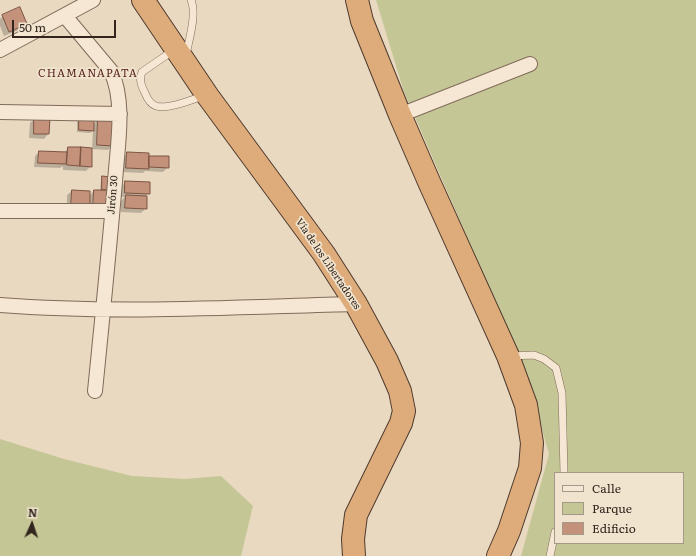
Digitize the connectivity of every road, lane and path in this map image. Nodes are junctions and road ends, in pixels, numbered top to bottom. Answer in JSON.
{"nodes":[{"id":1,"x":93,"y":0,"type":"edge"},
{"id":2,"x":143,"y":0,"type":"edge"},
{"id":3,"x":191,"y":0,"type":"edge"},
{"id":4,"x":357,"y":0,"type":"edge"},
{"id":5,"x":65,"y":16,"type":"junction"},
{"id":6,"x":0,"y":50,"type":"edge"},
{"id":7,"x":180,"y":56,"type":"junction"},
{"id":8,"x":530,"y":64,"type":"dead end"},
{"id":9,"x":207,"y":95,"type":"junction"},
{"id":10,"x":0,"y":112,"type":"edge"},
{"id":11,"x":120,"y":114,"type":"junction"},
{"id":12,"x":400,"y":115,"type":"junction"},
{"id":13,"x":0,"y":211,"type":"edge"},
{"id":14,"x":112,"y":211,"type":"junction"},
{"id":15,"x":356,"y":304,"type":"junction"},
{"id":16,"x":0,"y":305,"type":"edge"},
{"id":17,"x":103,"y":310,"type":"junction"},
{"id":18,"x":508,"y":356,"type":"junction"},
{"id":19,"x":95,"y":391,"type":"dead end"},
{"id":20,"x":564,"y":472,"type":"edge"},
{"id":21,"x":554,"y":537,"type":"edge"},
{"id":22,"x":354,"y":556,"type":"edge"},
{"id":23,"x":498,"y":556,"type":"edge"},
{"id":24,"x":550,"y":556,"type":"edge"}],
"edges":[{"from":1,"to":5,"type":"street"},
{"from":2,"to":7,"type":"highway","name":"Vía de los Libertadores"},
{"from":3,"to":7,"type":"lane"},
{"from":4,"to":12,"type":"highway"},
{"from":5,"to":6,"type":"street"},
{"from":5,"to":11,"type":"street","name":"Jirón 30"},
{"from":7,"to":9,"type":"highway","name":"Vía de los Libertadores"},
{"from":7,"to":9,"type":"lane"},
{"from":8,"to":12,"type":"street"},
{"from":9,"to":15,"type":"highway","name":"Vía de los Libertadores"},
{"from":10,"to":11,"type":"street"},
{"from":11,"to":14,"type":"street","name":"Jirón 30"},
{"from":12,"to":18,"type":"highway"},
{"from":13,"to":14,"type":"street"},
{"from":14,"to":17,"type":"street","name":"Jirón 30"},
{"from":15,"to":17,"type":"street"},
{"from":15,"to":22,"type":"highway","name":"Vía de los Libertadores"},
{"from":16,"to":17,"type":"street"},
{"from":17,"to":19,"type":"street","name":"Jirón 30"},
{"from":18,"to":20,"type":"lane"},
{"from":18,"to":23,"type":"highway"},
{"from":21,"to":24,"type":"lane"}]}
